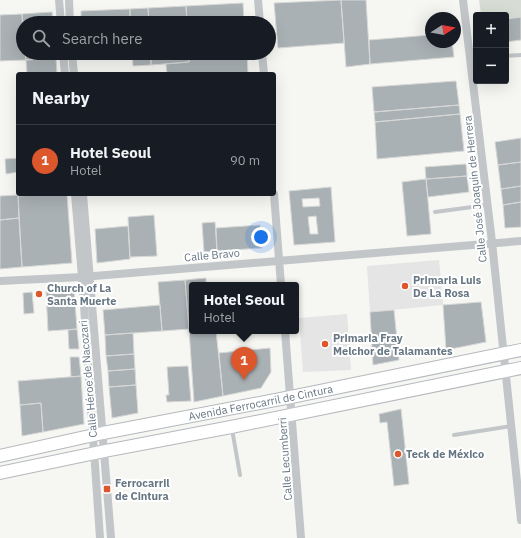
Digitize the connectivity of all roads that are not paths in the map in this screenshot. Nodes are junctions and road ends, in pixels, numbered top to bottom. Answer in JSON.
{"nodes":[{"id":1,"x":59,"y":0,"type":"edge"},
{"id":2,"x":69,"y":0,"type":"edge"},
{"id":3,"x":258,"y":0,"type":"edge"},
{"id":4,"x":463,"y":0,"type":"edge"},
{"id":5,"x":60,"y":16,"type":"edge"},
{"id":6,"x":70,"y":16,"type":"edge"},
{"id":7,"x":259,"y":16,"type":"edge"},
{"id":8,"x":521,"y":54,"type":"edge"},
{"id":9,"x":509,"y":56,"type":"edge"},
{"id":10,"x":64,"y":60,"type":"edge"},
{"id":11,"x":73,"y":60,"type":"edge"},
{"id":12,"x":263,"y":60,"type":"edge"},
{"id":13,"x":473,"y":60,"type":"edge"},
{"id":14,"x":65,"y":72,"type":"edge"},
{"id":15,"x":74,"y":72,"type":"edge"},
{"id":16,"x":264,"y":72,"type":"edge"},
{"id":17,"x":475,"y":84,"type":"edge"},
{"id":18,"x":75,"y":196,"type":"edge"},
{"id":19,"x":83,"y":196,"type":"edge"},
{"id":20,"x":274,"y":196,"type":"edge"},
{"id":21,"x":488,"y":205,"type":"junction"},
{"id":22,"x":435,"y":212,"type":"dead end"},
{"id":23,"x":521,"y":241,"type":"edge"},
{"id":24,"x":492,"y":242,"type":"junction"},
{"id":25,"x":279,"y":260,"type":"junction"},
{"id":26,"x":91,"y":276,"type":"junction"},
{"id":27,"x":82,"y":277,"type":"junction"},
{"id":28,"x":0,"y":281,"type":"edge"},
{"id":29,"x":281,"y":282,"type":"edge"},
{"id":30,"x":285,"y":334,"type":"edge"},
{"id":31,"x":521,"y":350,"type":"edge"},
{"id":32,"x":503,"y":354,"type":"junction"},
{"id":33,"x":521,"y":368,"type":"edge"},
{"id":34,"x":505,"y":371,"type":"junction"},
{"id":35,"x":291,"y":397,"type":"junction"},
{"id":36,"x":292,"y":415,"type":"junction"},
{"id":37,"x":511,"y":426,"type":"junction"},
{"id":38,"x":231,"y":427,"type":"junction"},
{"id":39,"x":98,"y":434,"type":"junction"},
{"id":40,"x":454,"y":435,"type":"dead end"},
{"id":41,"x":100,"y":452,"type":"junction"},
{"id":42,"x":0,"y":456,"type":"edge"},
{"id":43,"x":0,"y":473,"type":"edge"},
{"id":44,"x":240,"y":475,"type":"dead end"},
{"id":45,"x":521,"y":520,"type":"edge"},
{"id":46,"x":100,"y":538,"type":"edge"},
{"id":47,"x":111,"y":538,"type":"edge"},
{"id":48,"x":302,"y":538,"type":"edge"}],
"edges":[{"from":1,"to":5,"type":"street"},
{"from":2,"to":6,"type":"street"},
{"from":3,"to":7,"type":"street"},
{"from":4,"to":13,"type":"street","name":"Calle José Joaquín de Herrera"},
{"from":8,"to":9,"type":"lane"},
{"from":10,"to":14,"type":"street"},
{"from":11,"to":15,"type":"street"},
{"from":12,"to":16,"type":"street"},
{"from":17,"to":21,"type":"street","name":"Calle José Joaquín de Herrera"},
{"from":18,"to":27,"type":"street","name":"Calle Héroe de Nacozari"},
{"from":19,"to":26,"type":"street","name":"Calle Héroe de Nacozari"},
{"from":20,"to":25,"type":"street"},
{"from":21,"to":22,"type":"lane"},
{"from":21,"to":24,"type":"street","name":"Calle José Joaquín de Herrera"},
{"from":23,"to":24,"type":"street","name":"Calle Bravo"},
{"from":24,"to":25,"type":"street","name":"Calle Bravo"},
{"from":24,"to":32,"type":"street","name":"Calle José Joaquín de Herrera"},
{"from":25,"to":26,"type":"street","name":"Calle Bravo"},
{"from":25,"to":29,"type":"street"},
{"from":26,"to":27,"type":"street","name":"Calle Bravo"},
{"from":26,"to":39,"type":"street","name":"Calle Héroe de Nacozari"},
{"from":27,"to":28,"type":"street","name":"Calle Bravo"},
{"from":27,"to":39,"type":"street","name":"Calle Héroe de Nacozari"},
{"from":30,"to":35,"type":"street","name":"Calle Lecumberri"},
{"from":31,"to":32,"type":"street","name":"Avenida Ferrocarril de Cintura"},
{"from":32,"to":34,"type":"street","name":"Calle José Joaquín de Herrera"},
{"from":32,"to":35,"type":"street","name":"Avenida Ferrocarril de Cintura"},
{"from":33,"to":34,"type":"street","name":"Avenida Ferrocarril de Cintura"},
{"from":34,"to":36,"type":"street","name":"Avenida Ferrocarril de Cintura"},
{"from":34,"to":37,"type":"street","name":"Calle José Joaquín de Herrera"},
{"from":35,"to":36,"type":"street","name":"Calle Lecumberri"},
{"from":35,"to":39,"type":"street","name":"Avenida Ferrocarril de Cintura"},
{"from":36,"to":38,"type":"street","name":"Avenida Ferrocarril de Cintura"},
{"from":36,"to":48,"type":"street","name":"Calle Lecumberri"},
{"from":37,"to":40,"type":"lane"},
{"from":37,"to":45,"type":"street","name":"Calle José Joaquín de Herrera"},
{"from":38,"to":41,"type":"street","name":"Avenida Ferrocarril de Cintura"},
{"from":38,"to":44,"type":"lane"},
{"from":39,"to":41,"type":"street","name":"Calle Héroe de Nacozari"},
{"from":39,"to":42,"type":"street","name":"Avenida Ferrocarril de Cintura"},
{"from":41,"to":43,"type":"street","name":"Avenida Ferrocarril de Cintura"},
{"from":41,"to":46,"type":"street","name":"Calle Héroe de Nacozari"},
{"from":41,"to":47,"type":"street","name":"Calle Héroe de Nacozari"}]}
